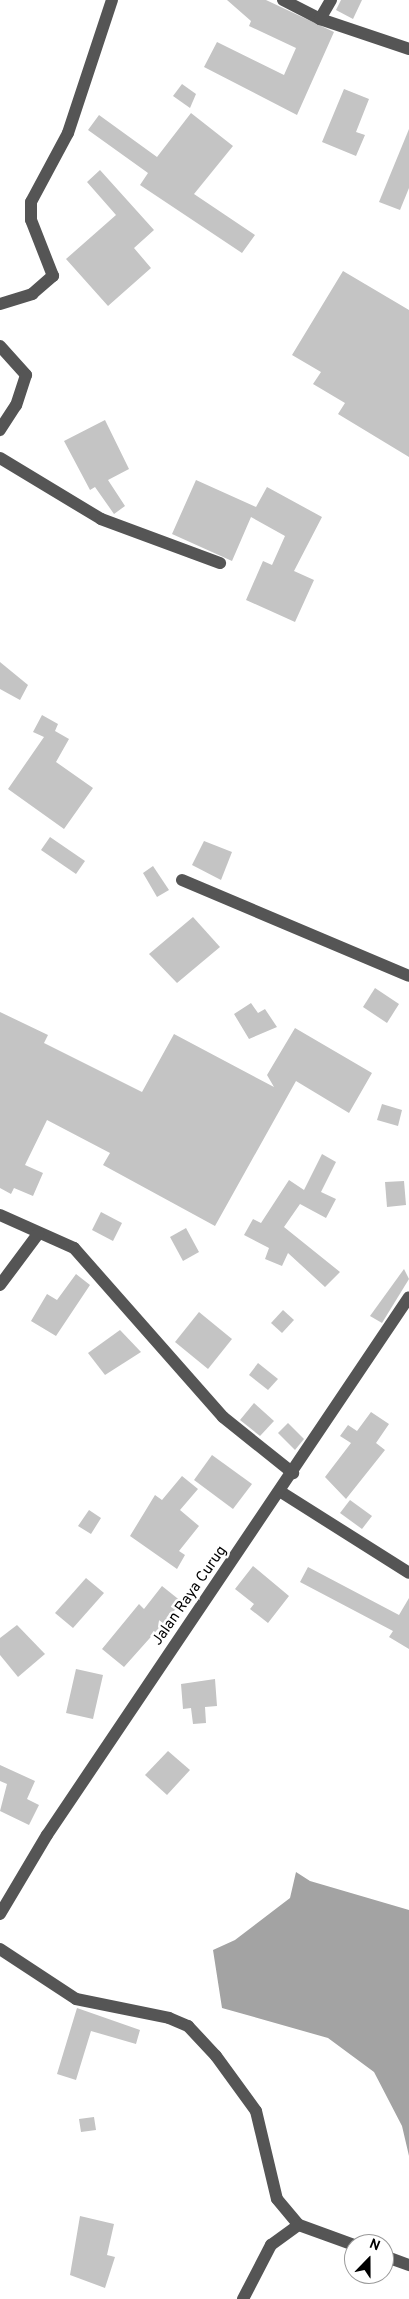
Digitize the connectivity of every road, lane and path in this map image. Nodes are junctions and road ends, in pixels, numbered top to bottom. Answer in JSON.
{"nodes":[{"id":1,"x":112,"y":0,"type":"edge"},
{"id":2,"x":284,"y":0,"type":"edge"},
{"id":3,"x":331,"y":0,"type":"edge"},
{"id":4,"x":320,"y":19,"type":"junction"},
{"id":5,"x":409,"y":49,"type":"edge"},
{"id":6,"x":0,"y":304,"type":"edge"},
{"id":7,"x":0,"y":346,"type":"edge"},
{"id":8,"x":0,"y":430,"type":"edge"},
{"id":9,"x":0,"y":458,"type":"edge"},
{"id":10,"x":220,"y":563,"type":"dead end"},
{"id":11,"x":182,"y":880,"type":"dead end"},
{"id":12,"x":409,"y":976,"type":"edge"},
{"id":13,"x":0,"y":1215,"type":"edge"},
{"id":14,"x":38,"y":1234,"type":"junction"},
{"id":15,"x":0,"y":1285,"type":"edge"},
{"id":16,"x":409,"y":1297,"type":"edge"},
{"id":17,"x":293,"y":1473,"type":"junction"},
{"id":18,"x":281,"y":1492,"type":"junction"},
{"id":19,"x":409,"y":1573,"type":"edge"},
{"id":20,"x":0,"y":1914,"type":"edge"},
{"id":21,"x":0,"y":1949,"type":"edge"},
{"id":22,"x":299,"y":2225,"type":"junction"},
{"id":23,"x":344,"y":2241,"type":"edge"},
{"id":24,"x":394,"y":2260,"type":"edge"},
{"id":25,"x":409,"y":2265,"type":"edge"},
{"id":26,"x":242,"y":2299,"type":"edge"}],
"edges":[{"from":1,"to":6,"type":"street"},
{"from":2,"to":4,"type":"street"},
{"from":3,"to":4,"type":"street"},
{"from":4,"to":5,"type":"street"},
{"from":7,"to":8,"type":"street"},
{"from":9,"to":10,"type":"street"},
{"from":11,"to":12,"type":"street"},
{"from":13,"to":14,"type":"street"},
{"from":14,"to":15,"type":"street"},
{"from":14,"to":17,"type":"street"},
{"from":16,"to":17,"type":"street","name":"Jalan Raya Curug"},
{"from":17,"to":18,"type":"street","name":"Jalan Raya Curug"},
{"from":18,"to":19,"type":"street"},
{"from":18,"to":20,"type":"street","name":"Jalan Raya Curug"},
{"from":21,"to":22,"type":"street"},
{"from":22,"to":23,"type":"street"},
{"from":22,"to":26,"type":"street"},
{"from":24,"to":25,"type":"street"}]}
